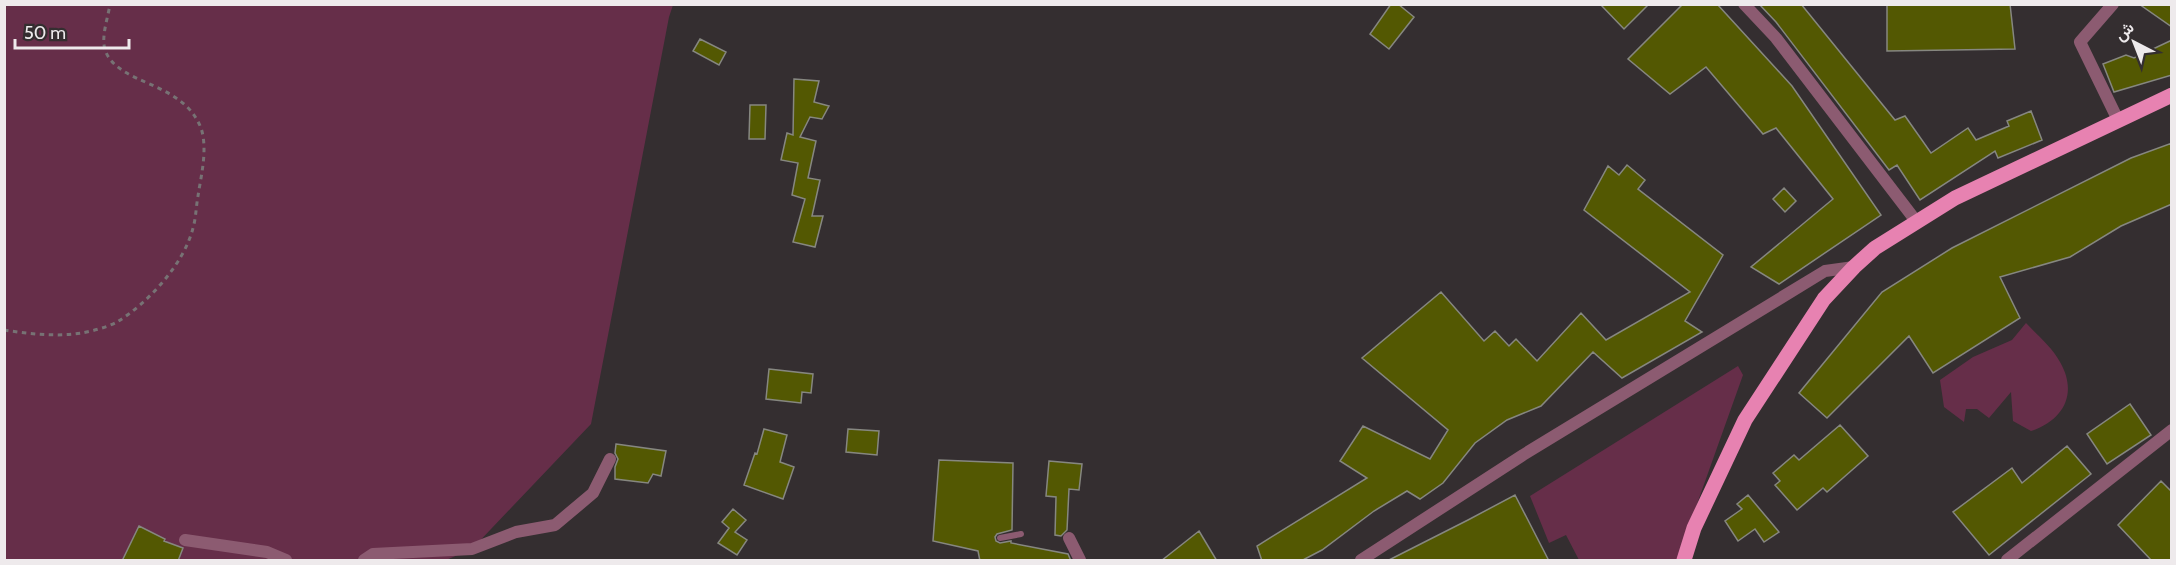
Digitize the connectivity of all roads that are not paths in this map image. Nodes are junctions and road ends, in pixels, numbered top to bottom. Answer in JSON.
{"nodes":[{"id":1,"x":1744,"y":4,"type":"edge"},
{"id":2,"x":2113,"y":4,"type":"edge"},
{"id":3,"x":2172,"y":95,"type":"edge"},
{"id":4,"x":2118,"y":120,"type":"junction"},
{"id":5,"x":1916,"y":221,"type":"junction"},
{"id":6,"x":1854,"y":267,"type":"junction"},
{"id":7,"x":2172,"y":430,"type":"edge"},
{"id":8,"x":610,"y":459,"type":"dead end"},
{"id":9,"x":1021,"y":534,"type":"dead end"},
{"id":10,"x":1000,"y":538,"type":"dead end"},
{"id":11,"x":1069,"y":538,"type":"dead end"},
{"id":12,"x":185,"y":540,"type":"dead end"},
{"id":13,"x":286,"y":561,"type":"edge"},
{"id":14,"x":364,"y":561,"type":"edge"},
{"id":15,"x":1080,"y":561,"type":"edge"},
{"id":16,"x":1361,"y":561,"type":"edge"},
{"id":17,"x":1684,"y":561,"type":"edge"},
{"id":18,"x":2007,"y":561,"type":"edge"}],
"edges":[{"from":1,"to":5,"type":"street"},
{"from":2,"to":4,"type":"street"},
{"from":3,"to":4,"type":"main road"},
{"from":4,"to":5,"type":"main road"},
{"from":5,"to":6,"type":"main road"},
{"from":6,"to":16,"type":"street"},
{"from":6,"to":17,"type":"main road"},
{"from":7,"to":18,"type":"street"},
{"from":8,"to":14,"type":"street"},
{"from":9,"to":10,"type":"lane"},
{"from":11,"to":15,"type":"street"},
{"from":12,"to":13,"type":"street"}]}
